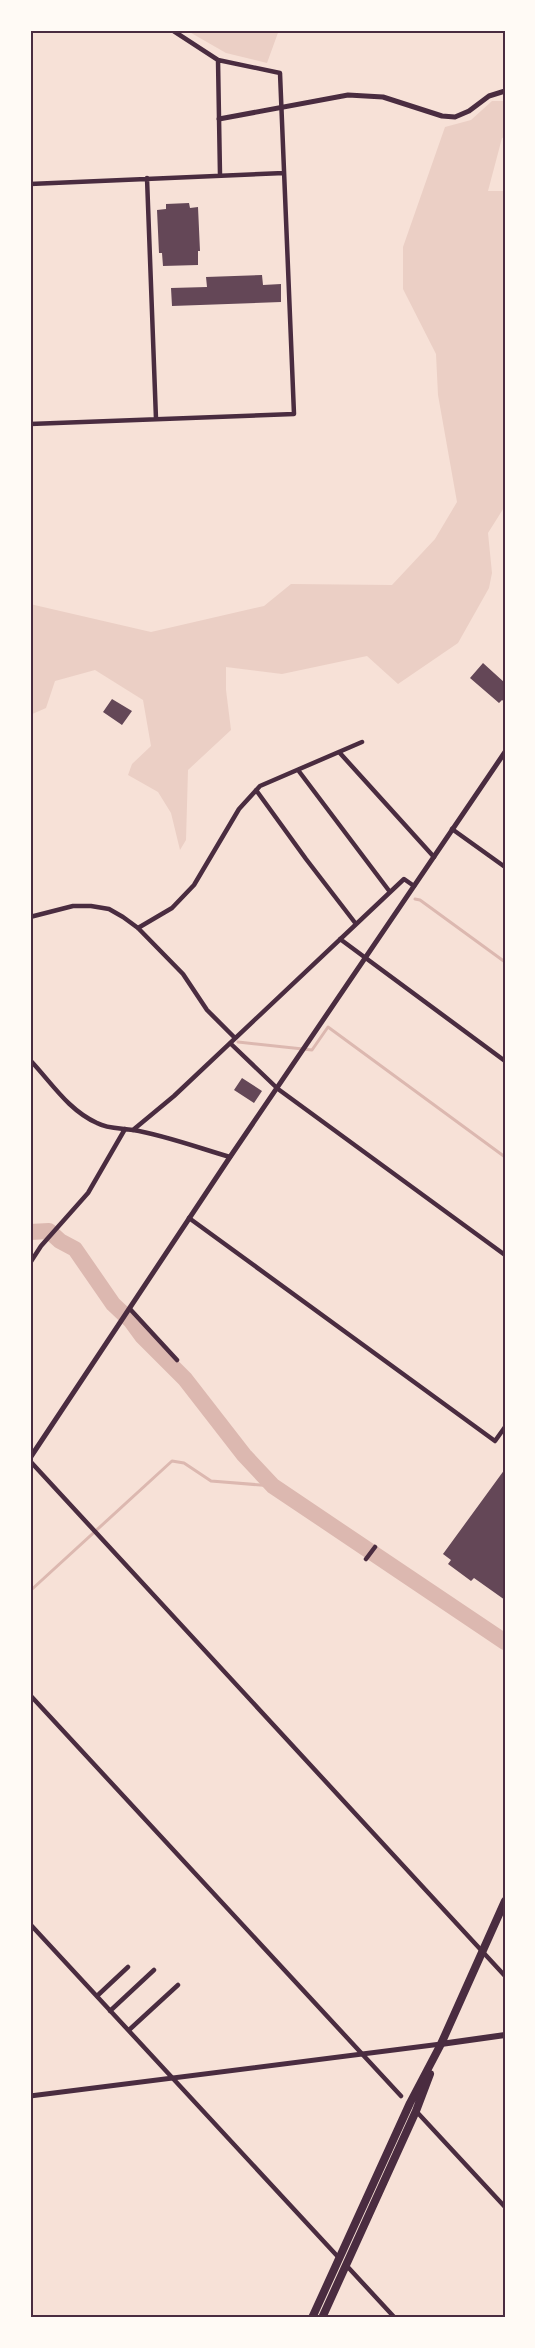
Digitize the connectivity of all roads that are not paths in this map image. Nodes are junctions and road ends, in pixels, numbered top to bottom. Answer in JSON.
{"nodes":[{"id":1,"x":172,"y":30,"type":"edge"},
{"id":2,"x":218,"y":60,"type":"junction"},
{"id":3,"x":505,"y":91,"type":"edge"},
{"id":4,"x":282,"y":107,"type":"junction"},
{"id":5,"x":219,"y":119,"type":"junction"},
{"id":6,"x":284,"y":172,"type":"junction"},
{"id":7,"x":220,"y":175,"type":"junction"},
{"id":8,"x":147,"y":178,"type":"junction"},
{"id":9,"x":30,"y":184,"type":"edge"},
{"id":10,"x":156,"y":419,"type":"junction"},
{"id":11,"x":30,"y":424,"type":"edge"},
{"id":12,"x":362,"y":742,"type":"dead end"},
{"id":13,"x":339,"y":752,"type":"junction"},
{"id":14,"x":505,"y":752,"type":"edge"},
{"id":15,"x":298,"y":770,"type":"junction"},
{"id":16,"x":256,"y":790,"type":"junction"},
{"id":17,"x":452,"y":829,"type":"junction"},
{"id":18,"x":434,"y":857,"type":"junction"},
{"id":19,"x":505,"y":867,"type":"edge"},
{"id":20,"x":414,"y":886,"type":"junction"},
{"id":21,"x":390,"y":892,"type":"junction"},
{"id":22,"x":30,"y":917,"type":"edge"},
{"id":23,"x":356,"y":924,"type":"junction"},
{"id":24,"x":138,"y":928,"type":"junction"},
{"id":25,"x":340,"y":939,"type":"junction"},
{"id":26,"x":365,"y":959,"type":"junction"},
{"id":27,"x":235,"y":1038,"type":"junction"},
{"id":28,"x":230,"y":1043,"type":"junction"},
{"id":29,"x":30,"y":1060,"type":"edge"},
{"id":30,"x":505,"y":1061,"type":"edge"},
{"id":31,"x":278,"y":1089,"type":"junction"},
{"id":32,"x":125,"y":1130,"type":"junction"},
{"id":33,"x":133,"y":1130,"type":"junction"},
{"id":34,"x":231,"y":1157,"type":"junction"},
{"id":35,"x":189,"y":1218,"type":"junction"},
{"id":36,"x":505,"y":1255,"type":"edge"},
{"id":37,"x":30,"y":1263,"type":"edge"},
{"id":38,"x":130,"y":1309,"type":"junction"},
{"id":39,"x":177,"y":1360,"type":"dead end"},
{"id":40,"x":505,"y":1427,"type":"edge"},
{"id":41,"x":30,"y":1460,"type":"edge"},
{"id":42,"x":375,"y":1547,"type":"dead end"},
{"id":43,"x":366,"y":1559,"type":"dead end"},
{"id":44,"x":30,"y":1695,"type":"edge"},
{"id":45,"x":505,"y":1901,"type":"edge"},
{"id":46,"x":30,"y":1924,"type":"edge"},
{"id":47,"x":483,"y":1952,"type":"junction"},
{"id":48,"x":128,"y":1967,"type":"dead end"},
{"id":49,"x":154,"y":1970,"type":"dead end"},
{"id":50,"x":505,"y":1976,"type":"edge"},
{"id":51,"x":178,"y":1985,"type":"dead end"},
{"id":52,"x":97,"y":1996,"type":"junction"},
{"id":53,"x":110,"y":2011,"type":"junction"},
{"id":54,"x":129,"y":2030,"type":"junction"},
{"id":55,"x":505,"y":2035,"type":"edge"},
{"id":56,"x":441,"y":2044,"type":"junction"},
{"id":57,"x":362,"y":2054,"type":"junction"},
{"id":58,"x":173,"y":2078,"type":"junction"},
{"id":59,"x":30,"y":2096,"type":"edge"},
{"id":60,"x":401,"y":2096,"type":"dead end"},
{"id":61,"x":416,"y":2111,"type":"junction"},
{"id":62,"x":505,"y":2207,"type":"edge"},
{"id":63,"x":339,"y":2258,"type":"junction"},
{"id":64,"x":346,"y":2265,"type":"junction"},
{"id":65,"x":312,"y":2318,"type":"edge"},
{"id":66,"x":322,"y":2318,"type":"edge"},
{"id":67,"x":395,"y":2318,"type":"edge"}],
"edges":[{"from":1,"to":2,"type":"street"},
{"from":2,"to":4,"type":"street"},
{"from":2,"to":5,"type":"street"},
{"from":3,"to":4,"type":"street"},
{"from":4,"to":5,"type":"street"},
{"from":4,"to":6,"type":"street"},
{"from":5,"to":7,"type":"street"},
{"from":6,"to":7,"type":"street"},
{"from":6,"to":10,"type":"street"},
{"from":7,"to":8,"type":"street"},
{"from":8,"to":9,"type":"street"},
{"from":8,"to":10,"type":"street"},
{"from":10,"to":11,"type":"street"},
{"from":12,"to":13,"type":"street"},
{"from":13,"to":15,"type":"street"},
{"from":13,"to":18,"type":"street"},
{"from":14,"to":17,"type":"street"},
{"from":15,"to":16,"type":"street"},
{"from":15,"to":21,"type":"street"},
{"from":16,"to":23,"type":"street"},
{"from":16,"to":24,"type":"street"},
{"from":17,"to":18,"type":"street"},
{"from":17,"to":19,"type":"street"},
{"from":18,"to":20,"type":"street"},
{"from":20,"to":21,"type":"street"},
{"from":20,"to":26,"type":"street"},
{"from":21,"to":23,"type":"street"},
{"from":22,"to":24,"type":"street"},
{"from":23,"to":25,"type":"street"},
{"from":24,"to":27,"type":"street"},
{"from":25,"to":26,"type":"street"},
{"from":25,"to":27,"type":"street"},
{"from":26,"to":30,"type":"street"},
{"from":26,"to":31,"type":"street"},
{"from":27,"to":28,"type":"street"},
{"from":28,"to":31,"type":"street"},
{"from":28,"to":33,"type":"street"},
{"from":29,"to":32,"type":"street"},
{"from":31,"to":34,"type":"street"},
{"from":31,"to":36,"type":"street"},
{"from":32,"to":33,"type":"street"},
{"from":32,"to":37,"type":"street"},
{"from":33,"to":34,"type":"street"},
{"from":34,"to":35,"type":"street"},
{"from":35,"to":38,"type":"street"},
{"from":35,"to":40,"type":"street"},
{"from":38,"to":39,"type":"street"},
{"from":38,"to":41,"type":"street"},
{"from":41,"to":47,"type":"street"},
{"from":42,"to":43,"type":"street"},
{"from":44,"to":57,"type":"street"},
{"from":45,"to":47,"type":"highway"},
{"from":46,"to":52,"type":"street"},
{"from":47,"to":50,"type":"street"},
{"from":47,"to":56,"type":"highway"},
{"from":48,"to":52,"type":"street"},
{"from":49,"to":53,"type":"street"},
{"from":51,"to":54,"type":"street"},
{"from":52,"to":53,"type":"street"},
{"from":53,"to":54,"type":"street"},
{"from":54,"to":58,"type":"street"},
{"from":55,"to":56,"type":"main road"},
{"from":56,"to":57,"type":"street"},
{"from":56,"to":61,"type":"highway"},
{"from":56,"to":63,"type":"highway"},
{"from":57,"to":58,"type":"street"},
{"from":57,"to":60,"type":"street"},
{"from":58,"to":59,"type":"street"},
{"from":58,"to":63,"type":"street"},
{"from":61,"to":62,"type":"street"},
{"from":61,"to":64,"type":"highway"},
{"from":63,"to":64,"type":"street"},
{"from":63,"to":65,"type":"highway"},
{"from":64,"to":66,"type":"highway"},
{"from":64,"to":67,"type":"street"}]}
